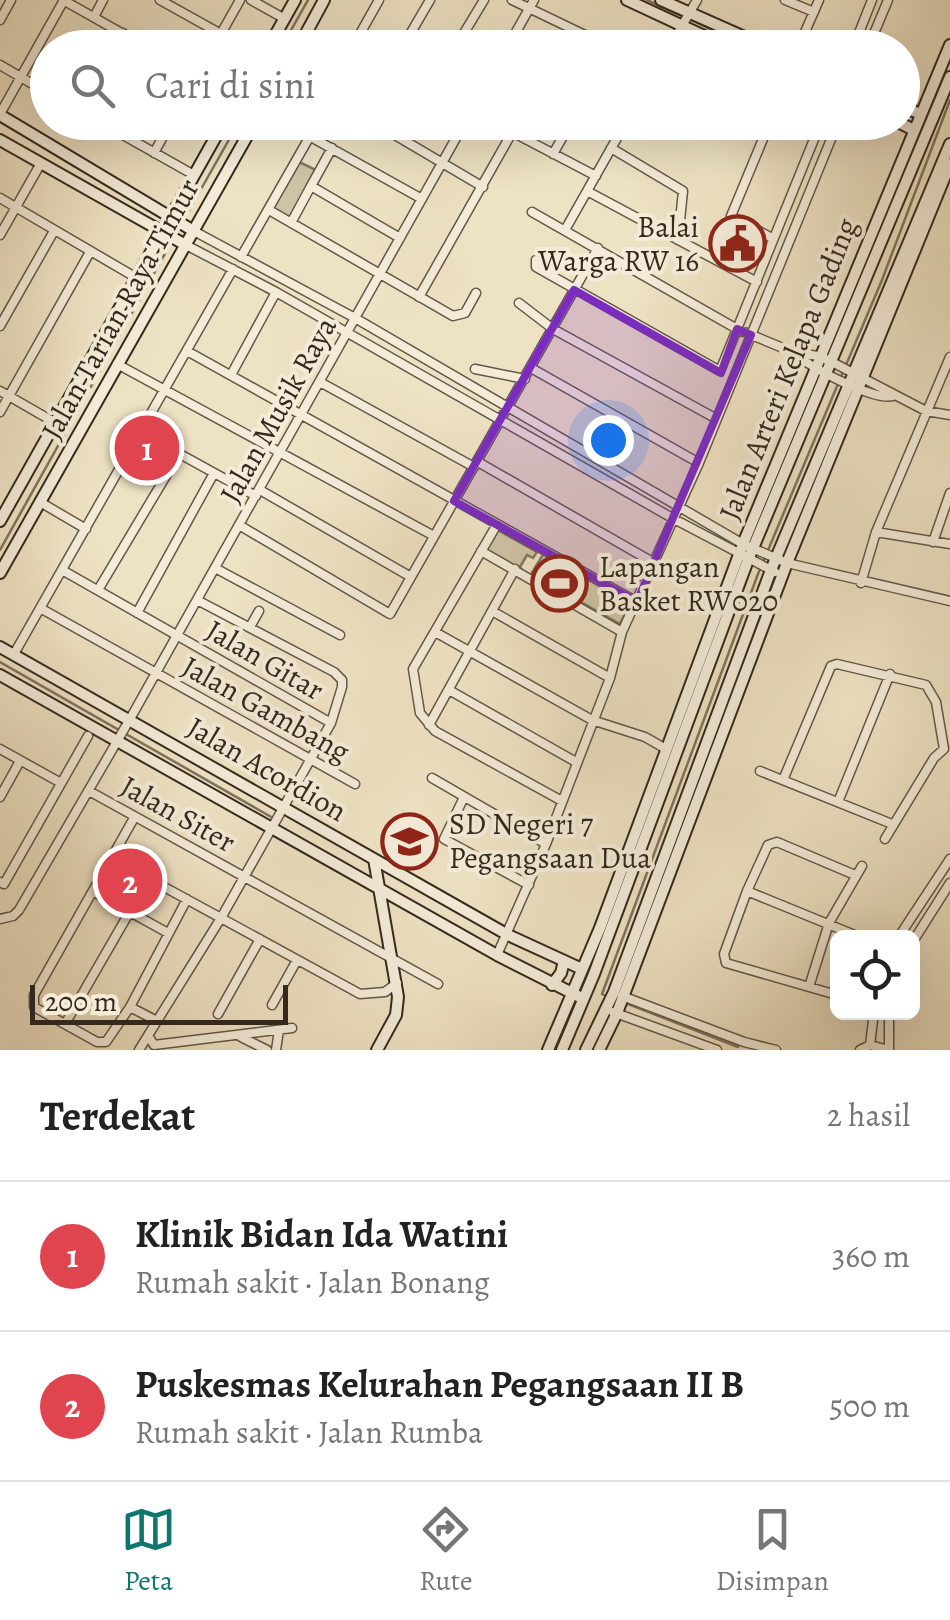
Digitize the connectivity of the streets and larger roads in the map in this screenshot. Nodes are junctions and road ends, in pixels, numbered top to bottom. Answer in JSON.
{"nodes":[{"id":1,"x":12,"y":0,"type":"edge"},
{"id":2,"x":63,"y":0,"type":"edge"},
{"id":3,"x":103,"y":0,"type":"edge"},
{"id":4,"x":160,"y":0,"type":"edge"},
{"id":5,"x":240,"y":0,"type":"edge"},
{"id":6,"x":251,"y":0,"type":"edge"},
{"id":7,"x":295,"y":0,"type":"edge"},
{"id":8,"x":324,"y":0,"type":"edge"},
{"id":9,"x":379,"y":0,"type":"edge"},
{"id":10,"x":430,"y":0,"type":"edge"},
{"id":11,"x":467,"y":0,"type":"edge"},
{"id":12,"x":512,"y":0,"type":"edge"},
{"id":13,"x":627,"y":0,"type":"edge"},
{"id":14,"x":661,"y":0,"type":"edge"},
{"id":15,"x":697,"y":0,"type":"edge"},
{"id":16,"x":785,"y":0,"type":"edge"},
{"id":17,"x":819,"y":0,"type":"edge"},
{"id":18,"x":872,"y":0,"type":"edge"},
{"id":19,"x":888,"y":0,"type":"edge"},
{"id":20,"x":482,"y":4,"type":"edge"},
{"id":21,"x":531,"y":4,"type":"edge"},
{"id":22,"x":814,"y":12,"type":"junction"},
{"id":23,"x":94,"y":17,"type":"junction"},
{"id":24,"x":284,"y":19,"type":"junction"},
{"id":25,"x":0,"y":20,"type":"edge"},
{"id":26,"x":686,"y":20,"type":"junction"},
{"id":27,"x":570,"y":28,"type":"joint"},
{"id":28,"x":47,"y":30,"type":"edge"},
{"id":29,"x":115,"y":30,"type":"edge"},
{"id":30,"x":214,"y":30,"type":"edge"},
{"id":31,"x":223,"y":30,"type":"edge"},
{"id":32,"x":278,"y":30,"type":"edge"},
{"id":33,"x":308,"y":30,"type":"edge"},
{"id":34,"x":362,"y":30,"type":"edge"},
{"id":35,"x":412,"y":30,"type":"edge"},
{"id":36,"x":466,"y":30,"type":"edge"},
{"id":37,"x":517,"y":30,"type":"edge"},
{"id":38,"x":574,"y":30,"type":"edge"},
{"id":39,"x":680,"y":30,"type":"edge"},
{"id":40,"x":707,"y":30,"type":"edge"},
{"id":41,"x":806,"y":30,"type":"edge"},
{"id":42,"x":860,"y":30,"type":"edge"},
{"id":43,"x":876,"y":30,"type":"edge"},
{"id":44,"x":950,"y":45,"type":"edge"},
{"id":45,"x":30,"y":60,"type":"edge"},
{"id":46,"x":0,"y":66,"type":"edge"},
{"id":47,"x":21,"y":77,"type":"junction"},
{"id":48,"x":950,"y":77,"type":"edge"},
{"id":49,"x":30,"y":82,"type":"edge"},
{"id":50,"x":0,"y":114,"type":"edge"},
{"id":51,"x":920,"y":114,"type":"edge"},
{"id":52,"x":30,"y":132,"type":"edge"},
{"id":53,"x":0,"y":140,"type":"edge"},
{"id":54,"x":43,"y":140,"type":"edge"},
{"id":55,"x":131,"y":140,"type":"edge"},
{"id":56,"x":161,"y":140,"type":"edge"},
{"id":57,"x":214,"y":140,"type":"edge"},
{"id":58,"x":244,"y":140,"type":"edge"},
{"id":59,"x":309,"y":140,"type":"edge"},
{"id":60,"x":317,"y":140,"type":"edge"},
{"id":61,"x":404,"y":140,"type":"edge"},
{"id":62,"x":455,"y":140,"type":"edge"},
{"id":63,"x":508,"y":140,"type":"edge"},
{"id":64,"x":527,"y":140,"type":"edge"},
{"id":65,"x":560,"y":140,"type":"edge"},
{"id":66,"x":616,"y":140,"type":"edge"},
{"id":67,"x":763,"y":140,"type":"edge"},
{"id":68,"x":813,"y":140,"type":"edge"},
{"id":69,"x":831,"y":140,"type":"edge"},
{"id":70,"x":909,"y":140,"type":"edge"},
{"id":71,"x":950,"y":144,"type":"edge"},
{"id":72,"x":332,"y":148,"type":"junction"},
{"id":73,"x":611,"y":148,"type":"junction"},
{"id":74,"x":154,"y":153,"type":"junction"},
{"id":75,"x":553,"y":154,"type":"junction"},
{"id":76,"x":442,"y":162,"type":"junction"},
{"id":77,"x":42,"y":163,"type":"junction"},
{"id":78,"x":950,"y":164,"type":"edge"},
{"id":79,"x":194,"y":175,"type":"junction"},
{"id":80,"x":596,"y":176,"type":"junction"},
{"id":81,"x":311,"y":186,"type":"junction"},
{"id":82,"x":483,"y":187,"type":"junction"},
{"id":83,"x":588,"y":191,"type":"junction"},
{"id":84,"x":0,"y":198,"type":"edge"},
{"id":85,"x":422,"y":200,"type":"junction"},
{"id":86,"x":16,"y":208,"type":"junction"},
{"id":87,"x":268,"y":210,"type":"junction"},
{"id":88,"x":532,"y":212,"type":"dead end"},
{"id":89,"x":171,"y":218,"type":"junction"},
{"id":90,"x":291,"y":223,"type":"junction"},
{"id":91,"x":190,"y":228,"type":"junction"},
{"id":92,"x":565,"y":230,"type":"junction"},
{"id":93,"x":54,"y":231,"type":"junction"},
{"id":94,"x":163,"y":233,"type":"junction"},
{"id":95,"x":0,"y":235,"type":"edge"},
{"id":96,"x":400,"y":238,"type":"junction"},
{"id":97,"x":772,"y":238,"type":"junction"},
{"id":98,"x":678,"y":240,"type":"junction"},
{"id":99,"x":182,"y":243,"type":"junction"},
{"id":100,"x":598,"y":248,"type":"junction"},
{"id":101,"x":90,"y":252,"type":"junction"},
{"id":102,"x":242,"y":258,"type":"junction"},
{"id":103,"x":536,"y":264,"type":"dead end"},
{"id":104,"x":233,"y":269,"type":"junction"},
{"id":105,"x":380,"y":275,"type":"junction"},
{"id":106,"x":135,"y":277,"type":"junction"},
{"id":107,"x":756,"y":282,"type":"junction"},
{"id":108,"x":574,"y":290,"type":"junction"},
{"id":109,"x":276,"y":292,"type":"junction"},
{"id":110,"x":476,"y":293,"type":"dead end"},
{"id":111,"x":420,"y":297,"type":"junction"},
{"id":112,"x":519,"y":303,"type":"dead end"},
{"id":113,"x":355,"y":318,"type":"junction"},
{"id":114,"x":0,"y":326,"type":"edge"},
{"id":115,"x":553,"y":328,"type":"junction"},
{"id":116,"x":737,"y":329,"type":"junction"},
{"id":117,"x":347,"y":333,"type":"junction"},
{"id":118,"x":750,"y":335,"type":"junction"},
{"id":119,"x":187,"y":351,"type":"junction"},
{"id":120,"x":950,"y":359,"type":"edge"},
{"id":121,"x":817,"y":362,"type":"junction"},
{"id":122,"x":117,"y":364,"type":"junction"},
{"id":123,"x":532,"y":368,"type":"junction"},
{"id":124,"x":475,"y":369,"type":"dead end"},
{"id":125,"x":834,"y":370,"type":"junction"},
{"id":126,"x":231,"y":375,"type":"junction"},
{"id":127,"x":525,"y":379,"type":"junction"},
{"id":128,"x":854,"y":379,"type":"junction"},
{"id":129,"x":320,"y":382,"type":"junction"},
{"id":130,"x":0,"y":391,"type":"edge"},
{"id":131,"x":164,"y":391,"type":"junction"},
{"id":132,"x":9,"y":396,"type":"junction"},
{"id":133,"x":0,"y":412,"type":"edge"},
{"id":134,"x":926,"y":412,"type":"junction"},
{"id":135,"x":302,"y":414,"type":"junction"},
{"id":136,"x":950,"y":414,"type":"edge"},
{"id":137,"x":504,"y":416,"type":"junction"},
{"id":138,"x":715,"y":418,"type":"junction"},
{"id":139,"x":54,"y":422,"type":"junction"},
{"id":140,"x":140,"y":432,"type":"junction"},
{"id":141,"x":280,"y":452,"type":"junction"},
{"id":142,"x":179,"y":454,"type":"junction"},
{"id":143,"x":699,"y":463,"type":"junction"},
{"id":144,"x":476,"y":465,"type":"junction"},
{"id":145,"x":214,"y":473,"type":"junction"},
{"id":146,"x":258,"y":493,"type":"junction"},
{"id":147,"x":950,"y":493,"type":"edge"},
{"id":148,"x":40,"y":502,"type":"junction"},
{"id":149,"x":454,"y":502,"type":"junction"},
{"id":150,"x":680,"y":506,"type":"junction"},
{"id":151,"x":674,"y":520,"type":"junction"},
{"id":152,"x":0,"y":521,"type":"edge"},
{"id":153,"x":239,"y":525,"type":"junction"},
{"id":154,"x":496,"y":526,"type":"junction"},
{"id":155,"x":86,"y":528,"type":"junction"},
{"id":156,"x":876,"y":532,"type":"junction"},
{"id":157,"x":434,"y":536,"type":"junction"},
{"id":158,"x":933,"y":542,"type":"junction"},
{"id":159,"x":950,"y":544,"type":"edge"},
{"id":160,"x":481,"y":550,"type":"junction"},
{"id":161,"x":749,"y":554,"type":"junction"},
{"id":162,"x":656,"y":564,"type":"junction"},
{"id":163,"x":775,"y":565,"type":"junction"},
{"id":164,"x":215,"y":568,"type":"junction"},
{"id":165,"x":515,"y":569,"type":"junction"},
{"id":166,"x":62,"y":570,"type":"junction"},
{"id":167,"x":0,"y":573,"type":"edge"},
{"id":168,"x":411,"y":577,"type":"junction"},
{"id":169,"x":860,"y":583,"type":"junction"},
{"id":170,"x":98,"y":590,"type":"junction"},
{"id":171,"x":198,"y":600,"type":"junction"},
{"id":172,"x":950,"y":601,"type":"edge"},
{"id":173,"x":637,"y":602,"type":"junction"},
{"id":174,"x":40,"y":608,"type":"junction"},
{"id":175,"x":492,"y":610,"type":"junction"},
{"id":176,"x":724,"y":610,"type":"junction"},
{"id":177,"x":260,"y":611,"type":"dead end"},
{"id":178,"x":137,"y":612,"type":"junction"},
{"id":179,"x":250,"y":627,"type":"junction"},
{"id":180,"x":435,"y":632,"type":"junction"},
{"id":181,"x":622,"y":632,"type":"junction"},
{"id":182,"x":340,"y":635,"type":"dead end"},
{"id":183,"x":177,"y":636,"type":"junction"},
{"id":184,"x":0,"y":646,"type":"edge"},
{"id":185,"x":470,"y":650,"type":"junction"},
{"id":186,"x":14,"y":654,"type":"junction"},
{"id":187,"x":156,"y":674,"type":"junction"},
{"id":188,"x":890,"y":674,"type":"junction"},
{"id":189,"x":0,"y":675,"type":"edge"},
{"id":190,"x":610,"y":678,"type":"junction"},
{"id":191,"x":449,"y":690,"type":"junction"},
{"id":192,"x":592,"y":720,"type":"junction"},
{"id":193,"x":130,"y":721,"type":"junction"},
{"id":194,"x":331,"y":723,"type":"junction"},
{"id":195,"x":428,"y":725,"type":"junction"},
{"id":196,"x":88,"y":736,"type":"dead end"},
{"id":197,"x":120,"y":738,"type":"junction"},
{"id":198,"x":666,"y":749,"type":"junction"},
{"id":199,"x":0,"y":750,"type":"edge"},
{"id":200,"x":947,"y":751,"type":"edge"},
{"id":201,"x":311,"y":758,"type":"junction"},
{"id":202,"x":20,"y":761,"type":"junction"},
{"id":203,"x":576,"y":762,"type":"junction"},
{"id":204,"x":760,"y":771,"type":"dead end"},
{"id":205,"x":432,"y":778,"type":"dead end"},
{"id":206,"x":782,"y":780,"type":"junction"},
{"id":207,"x":62,"y":783,"type":"junction"},
{"id":208,"x":355,"y":784,"type":"dead end"},
{"id":209,"x":89,"y":791,"type":"junction"},
{"id":210,"x":0,"y":797,"type":"edge"},
{"id":211,"x":464,"y":797,"type":"junction"},
{"id":212,"x":562,"y":801,"type":"junction"},
{"id":213,"x":838,"y":802,"type":"junction"},
{"id":214,"x":282,"y":812,"type":"junction"},
{"id":215,"x":134,"y":818,"type":"junction"},
{"id":216,"x":892,"y":824,"type":"junction"},
{"id":217,"x":273,"y":827,"type":"junction"},
{"id":218,"x":884,"y":839,"type":"dead end"},
{"id":219,"x":546,"y":844,"type":"junction"},
{"id":220,"x":114,"y":858,"type":"junction"},
{"id":221,"x":950,"y":858,"type":"edge"},
{"id":222,"x":374,"y":859,"type":"junction"},
{"id":223,"x":862,"y":866,"type":"dead end"},
{"id":224,"x":855,"y":874,"type":"junction"},
{"id":225,"x":244,"y":877,"type":"junction"},
{"id":226,"x":2,"y":883,"type":"edge"},
{"id":227,"x":950,"y":883,"type":"edge"},
{"id":228,"x":530,"y":885,"type":"junction"},
{"id":229,"x":380,"y":888,"type":"junction"},
{"id":230,"x":94,"y":892,"type":"junction"},
{"id":231,"x":747,"y":892,"type":"junction"},
{"id":232,"x":187,"y":899,"type":"junction"},
{"id":233,"x":129,"y":913,"type":"junction"},
{"id":234,"x":0,"y":918,"type":"edge"},
{"id":235,"x":221,"y":918,"type":"junction"},
{"id":236,"x":830,"y":924,"type":"junction"},
{"id":237,"x":605,"y":930,"type":"junction"},
{"id":238,"x":844,"y":930,"type":"edge"},
{"id":239,"x":903,"y":930,"type":"edge"},
{"id":240,"x":920,"y":931,"type":"edge"},
{"id":241,"x":168,"y":934,"type":"junction"},
{"id":242,"x":508,"y":935,"type":"junction"},
{"id":243,"x":260,"y":939,"type":"junction"},
{"id":244,"x":497,"y":955,"type":"junction"},
{"id":245,"x":298,"y":960,"type":"junction"},
{"id":246,"x":564,"y":961,"type":"junction"},
{"id":247,"x":394,"y":962,"type":"junction"},
{"id":248,"x":582,"y":970,"type":"junction"},
{"id":249,"x":397,"y":983,"type":"junction"},
{"id":250,"x":438,"y":984,"type":"dead end"},
{"id":251,"x":552,"y":985,"type":"junction"},
{"id":252,"x":809,"y":987,"type":"junction"},
{"id":253,"x":830,"y":994,"type":"dead end"},
{"id":254,"x":578,"y":996,"type":"junction"},
{"id":255,"x":615,"y":1002,"type":"junction"},
{"id":256,"x":272,"y":1005,"type":"dead end"},
{"id":257,"x":130,"y":1007,"type":"junction"},
{"id":258,"x":218,"y":1014,"type":"dead end"},
{"id":259,"x":873,"y":1020,"type":"edge"},
{"id":260,"x":889,"y":1020,"type":"edge"},
{"id":261,"x":157,"y":1021,"type":"junction"},
{"id":262,"x":65,"y":1024,"type":"junction"},
{"id":263,"x":292,"y":1028,"type":"dead end"},
{"id":264,"x":279,"y":1030,"type":"junction"},
{"id":265,"x":241,"y":1036,"type":"junction"},
{"id":266,"x":698,"y":1036,"type":"junction"},
{"id":267,"x":224,"y":1038,"type":"junction"},
{"id":268,"x":154,"y":1044,"type":"edge"},
{"id":269,"x":870,"y":1045,"type":"junction"},
{"id":270,"x":743,"y":1046,"type":"edge"},
{"id":271,"x":180,"y":1047,"type":"edge"},
{"id":272,"x":262,"y":1049,"type":"edge"},
{"id":273,"x":139,"y":1050,"type":"edge"},
{"id":274,"x":218,"y":1050,"type":"edge"},
{"id":275,"x":276,"y":1050,"type":"edge"},
{"id":276,"x":378,"y":1050,"type":"edge"},
{"id":277,"x":548,"y":1050,"type":"edge"},
{"id":278,"x":562,"y":1050,"type":"edge"},
{"id":279,"x":586,"y":1050,"type":"edge"},
{"id":280,"x":600,"y":1050,"type":"edge"},
{"id":281,"x":717,"y":1050,"type":"edge"},
{"id":282,"x":776,"y":1050,"type":"edge"},
{"id":283,"x":860,"y":1050,"type":"edge"},
{"id":284,"x":889,"y":1050,"type":"edge"}],
"edges":[{"from":1,"to":25,"type":"street"},
{"from":2,"to":23,"type":"street"},
{"from":2,"to":28,"type":"street"},
{"from":3,"to":23,"type":"street"},
{"from":4,"to":30,"type":"street"},
{"from":5,"to":31,"type":"street"},
{"from":6,"to":24,"type":"street"},
{"from":7,"to":24,"type":"street"},
{"from":8,"to":33,"type":"street"},
{"from":9,"to":34,"type":"street"},
{"from":10,"to":35,"type":"street"},
{"from":11,"to":20,"type":"street"},
{"from":12,"to":21,"type":"street"},
{"from":13,"to":26,"type":"street"},
{"from":14,"to":26,"type":"street"},
{"from":15,"to":26,"type":"street"},
{"from":16,"to":22,"type":"street"},
{"from":17,"to":22,"type":"street"},
{"from":18,"to":42,"type":"street"},
{"from":19,"to":43,"type":"street"},
{"from":20,"to":36,"type":"street"},
{"from":21,"to":27,"type":"street"},
{"from":21,"to":37,"type":"street"},
{"from":22,"to":41,"type":"street"},
{"from":23,"to":29,"type":"street"},
{"from":24,"to":32,"type":"street"},
{"from":26,"to":39,"type":"street"},
{"from":26,"to":40,"type":"street"},
{"from":27,"to":38,"type":"street"},
{"from":44,"to":51,"type":"street","name":"Jalan Arteri Kelapa Gading"},
{"from":45,"to":47,"type":"street"},
{"from":46,"to":47,"type":"street"},
{"from":47,"to":49,"type":"street"},
{"from":47,"to":50,"type":"street"},
{"from":48,"to":125,"type":"street","name":"Jalan Arteri Kelapa Gading"},
{"from":50,"to":52,"type":"street"},
{"from":53,"to":77,"type":"street"},
{"from":54,"to":89,"type":"street"},
{"from":55,"to":74,"type":"street"},
{"from":56,"to":74,"type":"street"},
{"from":57,"to":79,"type":"street"},
{"from":58,"to":91,"type":"street","name":"Jalan Tarian Raya Timur"},
{"from":59,"to":87,"type":"street"},
{"from":60,"to":72,"type":"street"},
{"from":61,"to":76,"type":"street"},
{"from":62,"to":76,"type":"street","name":"Jalan Musik Raya"},
{"from":63,"to":82,"type":"street"},
{"from":64,"to":75,"type":"street"},
{"from":65,"to":75,"type":"street"},
{"from":66,"to":73,"type":"street"},
{"from":67,"to":97,"type":"street"},
{"from":68,"to":97,"type":"street"},
{"from":69,"to":118,"type":"street"},
{"from":70,"to":121,"type":"street","name":"Jalan Arteri Kelapa Gading"},
{"from":71,"to":128,"type":"street","name":"Jalan Arteri Kelapa Gading"},
{"from":72,"to":81,"type":"street"},
{"from":72,"to":85,"type":"street"},
{"from":73,"to":80,"type":"street"},
{"from":73,"to":98,"type":"street"},
{"from":74,"to":79,"type":"street"},
{"from":75,"to":80,"type":"street"},
{"from":76,"to":82,"type":"street"},
{"from":76,"to":85,"type":"street","name":"Jalan Musik Raya"},
{"from":77,"to":86,"type":"street"},
{"from":77,"to":94,"type":"street"},
{"from":78,"to":128,"type":"street","name":"Jalan Arteri Kelapa Gading"},
{"from":79,"to":89,"type":"street"},
{"from":80,"to":83,"type":"street"},
{"from":81,"to":90,"type":"street"},
{"from":81,"to":96,"type":"street"},
{"from":82,"to":111,"type":"street"},
{"from":83,"to":92,"type":"street"},
{"from":83,"to":98,"type":"street"},
{"from":84,"to":86,"type":"street"},
{"from":85,"to":96,"type":"street","name":"Jalan Musik Raya"},
{"from":86,"to":93,"type":"street"},
{"from":86,"to":95,"type":"street"},
{"from":87,"to":90,"type":"street"},
{"from":87,"to":102,"type":"street"},
{"from":88,"to":92,"type":"street"},
{"from":89,"to":91,"type":"street"},
{"from":89,"to":94,"type":"street"},
{"from":90,"to":105,"type":"street"},
{"from":91,"to":99,"type":"street","name":"Jalan Tarian Raya Timur"},
{"from":91,"to":102,"type":"street"},
{"from":92,"to":100,"type":"street"},
{"from":93,"to":101,"type":"street"},
{"from":93,"to":114,"type":"street"},
{"from":94,"to":99,"type":"street"},
{"from":94,"to":106,"type":"street"},
{"from":96,"to":105,"type":"street","name":"Jalan Musik Raya"},
{"from":97,"to":107,"type":"street"},
{"from":98,"to":107,"type":"street"},
{"from":99,"to":104,"type":"street"},
{"from":99,"to":122,"type":"street","name":"Jalan Tarian Raya Timur"},
{"from":100,"to":108,"type":"street"},
{"from":100,"to":116,"type":"street"},
{"from":101,"to":106,"type":"street"},
{"from":101,"to":132,"type":"street"},
{"from":102,"to":113,"type":"street"},
{"from":103,"to":108,"type":"street"},
{"from":104,"to":109,"type":"street"},
{"from":104,"to":119,"type":"street"},
{"from":105,"to":111,"type":"street"},
{"from":105,"to":113,"type":"street","name":"Jalan Musik Raya"},
{"from":106,"to":139,"type":"street"},
{"from":107,"to":116,"type":"street"},
{"from":108,"to":115,"type":"street"},
{"from":108,"to":116,"type":"street"},
{"from":109,"to":117,"type":"street"},
{"from":109,"to":126,"type":"street"},
{"from":110,"to":111,"type":"street"},
{"from":112,"to":115,"type":"street"},
{"from":113,"to":117,"type":"street","name":"Jalan Musik Raya"},
{"from":113,"to":137,"type":"street"},
{"from":115,"to":123,"type":"street"},
{"from":115,"to":138,"type":"street"},
{"from":116,"to":118,"type":"street"},
{"from":117,"to":129,"type":"street","name":"Jalan Musik Raya"},
{"from":117,"to":137,"type":"street"},
{"from":118,"to":121,"type":"street"},
{"from":118,"to":138,"type":"street"},
{"from":119,"to":126,"type":"street"},
{"from":119,"to":131,"type":"street"},
{"from":120,"to":134,"type":"street"},
{"from":121,"to":125,"type":"street"},
{"from":121,"to":161,"type":"street","name":"Jalan Arteri Kelapa Gading"},
{"from":122,"to":131,"type":"street"},
{"from":122,"to":148,"type":"street","name":"Jalan Tarian Raya Timur"},
{"from":123,"to":127,"type":"street"},
{"from":123,"to":143,"type":"street"},
{"from":124,"to":127,"type":"street"},
{"from":125,"to":128,"type":"street"},
{"from":125,"to":161,"type":"street","name":"Jalan Arteri Kelapa Gading"},
{"from":126,"to":135,"type":"street"},
{"from":127,"to":137,"type":"street"},
{"from":128,"to":134,"type":"street"},
{"from":128,"to":163,"type":"street","name":"Jalan Arteri Kelapa Gading"},
{"from":129,"to":135,"type":"street","name":"Jalan Musik Raya"},
{"from":129,"to":144,"type":"street"},
{"from":130,"to":132,"type":"street"},
{"from":131,"to":140,"type":"street"},
{"from":131,"to":141,"type":"street"},
{"from":132,"to":133,"type":"street"},
{"from":132,"to":139,"type":"street"},
{"from":134,"to":136,"type":"street"},
{"from":134,"to":156,"type":"street"},
{"from":135,"to":141,"type":"street","name":"Jalan Musik Raya"},
{"from":135,"to":149,"type":"street"},
{"from":137,"to":144,"type":"street"},
{"from":137,"to":150,"type":"street"},
{"from":137,"to":151,"type":"street"},
{"from":138,"to":143,"type":"street"},
{"from":139,"to":152,"type":"street"},
{"from":140,"to":142,"type":"street"},
{"from":140,"to":155,"type":"street"},
{"from":141,"to":146,"type":"street","name":"Jalan Musik Raya"},
{"from":141,"to":157,"type":"street"},
{"from":142,"to":145,"type":"street"},
{"from":142,"to":170,"type":"street"},
{"from":143,"to":150,"type":"street"},
{"from":144,"to":149,"type":"street"},
{"from":144,"to":162,"type":"street"},
{"from":145,"to":146,"type":"street"},
{"from":145,"to":178,"type":"street"},
{"from":146,"to":153,"type":"street","name":"Jalan Musik Raya"},
{"from":146,"to":168,"type":"street"},
{"from":147,"to":158,"type":"street"},
{"from":148,"to":155,"type":"street"},
{"from":148,"to":167,"type":"street","name":"Jalan Tarian Raya Timur"},
{"from":149,"to":154,"type":"street"},
{"from":149,"to":157,"type":"street"},
{"from":150,"to":151,"type":"street"},
{"from":150,"to":161,"type":"street"},
{"from":151,"to":161,"type":"street"},
{"from":151,"to":162,"type":"street"},
{"from":153,"to":164,"type":"street","name":"Jalan Musik Raya"},
{"from":153,"to":168,"type":"street"},
{"from":154,"to":160,"type":"street"},
{"from":154,"to":173,"type":"street"},
{"from":155,"to":166,"type":"street"},
{"from":156,"to":158,"type":"street"},
{"from":156,"to":169,"type":"street"},
{"from":157,"to":168,"type":"street"},
{"from":158,"to":159,"type":"street"},
{"from":160,"to":165,"type":"street"},
{"from":160,"to":180,"type":"street"},
{"from":161,"to":163,"type":"street"},
{"from":161,"to":176,"type":"street","name":"Jalan Arteri Kelapa Gading"},
{"from":162,"to":173,"type":"street"},
{"from":163,"to":169,"type":"street"},
{"from":163,"to":255,"type":"street","name":"Jalan Arteri Kelapa Gading"},
{"from":164,"to":171,"type":"street","name":"Jalan Musik Raya"},
{"from":164,"to":182,"type":"street"},
{"from":165,"to":175,"type":"street"},
{"from":165,"to":181,"type":"street"},
{"from":166,"to":170,"type":"street","name":"Jalan Gitar"},
{"from":166,"to":174,"type":"street"},
{"from":169,"to":172,"type":"street"},
{"from":170,"to":178,"type":"street","name":"Jalan Gitar"},
{"from":171,"to":179,"type":"street"},
{"from":171,"to":183,"type":"street","name":"Jalan Musik Raya"},
{"from":173,"to":181,"type":"street"},
{"from":174,"to":186,"type":"street"},
{"from":174,"to":187,"type":"street","name":"Jalan Gambang"},
{"from":175,"to":185,"type":"street"},
{"from":175,"to":190,"type":"street"},
{"from":176,"to":198,"type":"street","name":"Jalan Arteri Kelapa Gading"},
{"from":176,"to":237,"type":"street","name":"Jalan Arteri Kelapa Gading"},
{"from":177,"to":179,"type":"street"},
{"from":178,"to":183,"type":"street","name":"Jalan Gitar"},
{"from":179,"to":194,"type":"street"},
{"from":180,"to":185,"type":"street"},
{"from":180,"to":195,"type":"street"},
{"from":181,"to":190,"type":"street"},
{"from":183,"to":187,"type":"street","name":"Jalan Musik Raya"},
{"from":183,"to":194,"type":"street","name":"Jalan Gitar"},
{"from":184,"to":186,"type":"street","name":"Jalan Acordion"},
{"from":185,"to":191,"type":"street"},
{"from":185,"to":192,"type":"street"},
{"from":186,"to":193,"type":"street","name":"Jalan Acordion"},
{"from":187,"to":193,"type":"street","name":"Jalan Musik Raya"},
{"from":187,"to":201,"type":"street","name":"Jalan Gambang"},
{"from":188,"to":200,"type":"street"},
{"from":188,"to":206,"type":"street"},
{"from":188,"to":213,"type":"street"},
{"from":189,"to":197,"type":"street"},
{"from":190,"to":192,"type":"street"},
{"from":191,"to":195,"type":"street"},
{"from":191,"to":203,"type":"street"},
{"from":192,"to":198,"type":"street"},
{"from":192,"to":203,"type":"street"},
{"from":193,"to":197,"type":"street","name":"Jalan Musik Raya"},
{"from":193,"to":214,"type":"street","name":"Jalan Acordion"},
{"from":194,"to":201,"type":"street"},
{"from":195,"to":212,"type":"street"},
{"from":196,"to":207,"type":"street"},
{"from":197,"to":209,"type":"street","name":"Jalan Musik Raya"},
{"from":197,"to":217,"type":"street"},
{"from":198,"to":237,"type":"street","name":"Jalan Arteri Kelapa Gading"},
{"from":199,"to":202,"type":"street"},
{"from":200,"to":216,"type":"street"},
{"from":201,"to":208,"type":"street","name":"Jalan Gambang"},
{"from":201,"to":214,"type":"street"},
{"from":202,"to":207,"type":"street"},
{"from":202,"to":210,"type":"street"},
{"from":203,"to":212,"type":"street"},
{"from":204,"to":206,"type":"street"},
{"from":205,"to":211,"type":"street"},
{"from":206,"to":213,"type":"street"},
{"from":207,"to":226,"type":"street"},
{"from":209,"to":215,"type":"street","name":"Jalan Siter"},
{"from":209,"to":234,"type":"street","name":"Jalan Musik Raya"},
{"from":211,"to":219,"type":"street"},
{"from":211,"to":228,"type":"street"},
{"from":212,"to":219,"type":"street"},
{"from":213,"to":216,"type":"street"},
{"from":214,"to":217,"type":"street"},
{"from":214,"to":222,"type":"street","name":"Jalan Acordion"},
{"from":215,"to":220,"type":"street"},
{"from":215,"to":225,"type":"street","name":"Jalan Siter"},
{"from":216,"to":218,"type":"street"},
{"from":217,"to":225,"type":"street"},
{"from":217,"to":229,"type":"street"},
{"from":219,"to":228,"type":"street"},
{"from":220,"to":230,"type":"street"},
{"from":220,"to":232,"type":"street"},
{"from":221,"to":239,"type":"street"},
{"from":222,"to":229,"type":"street"},
{"from":222,"to":242,"type":"street","name":"Jalan Acordion"},
{"from":223,"to":224,"type":"street"},
{"from":224,"to":231,"type":"street"},
{"from":224,"to":236,"type":"street"},
{"from":225,"to":235,"type":"street"},
{"from":225,"to":247,"type":"street","name":"Jalan Siter"},
{"from":227,"to":240,"type":"street"},
{"from":228,"to":242,"type":"street"},
{"from":229,"to":244,"type":"street"},
{"from":229,"to":247,"type":"street"},
{"from":230,"to":233,"type":"street"},
{"from":230,"to":262,"type":"street"},
{"from":231,"to":236,"type":"street"},
{"from":231,"to":252,"type":"street"},
{"from":232,"to":235,"type":"street"},
{"from":232,"to":241,"type":"street"},
{"from":233,"to":241,"type":"street"},
{"from":233,"to":262,"type":"street"},
{"from":235,"to":243,"type":"street"},
{"from":235,"to":261,"type":"street"},
{"from":236,"to":238,"type":"street"},
{"from":236,"to":252,"type":"street"},
{"from":237,"to":248,"type":"street","name":"Jalan Arteri Kelapa Gading"},
{"from":237,"to":254,"type":"street","name":"Jalan Arteri Kelapa Gading"},
{"from":241,"to":257,"type":"street"},
{"from":242,"to":244,"type":"street"},
{"from":242,"to":246,"type":"street","name":"Jalan Acordion"},
{"from":243,"to":245,"type":"street"},
{"from":243,"to":258,"type":"street"},
{"from":244,"to":251,"type":"street"},
{"from":245,"to":249,"type":"street"},
{"from":245,"to":256,"type":"street"},
{"from":246,"to":248,"type":"street","name":"Jalan Acordion"},
{"from":246,"to":251,"type":"street"},
{"from":247,"to":249,"type":"street"},
{"from":247,"to":250,"type":"street","name":"Jalan Siter"},
{"from":248,"to":254,"type":"street","name":"Jalan Arteri Kelapa Gading"},
{"from":249,"to":276,"type":"street"},
{"from":251,"to":254,"type":"street"},
{"from":252,"to":253,"type":"street"},
{"from":254,"to":277,"type":"street","name":"Jalan Arteri Kelapa Gading"},
{"from":254,"to":278,"type":"street","name":"Jalan Arteri Kelapa Gading"},
{"from":255,"to":266,"type":"street"},
{"from":255,"to":266,"type":"street"},
{"from":255,"to":279,"type":"street","name":"Jalan Arteri Kelapa Gading"},
{"from":255,"to":280,"type":"street","name":"Jalan Arteri Kelapa Gading"},
{"from":257,"to":261,"type":"street"},
{"from":257,"to":262,"type":"street"},
{"from":259,"to":269,"type":"street"},
{"from":260,"to":284,"type":"street"},
{"from":261,"to":268,"type":"street"},
{"from":263,"to":264,"type":"street"},
{"from":264,"to":265,"type":"street"},
{"from":264,"to":275,"type":"street"},
{"from":265,"to":267,"type":"street"},
{"from":265,"to":272,"type":"street"},
{"from":266,"to":270,"type":"street"},
{"from":266,"to":281,"type":"street"},
{"from":267,"to":271,"type":"street"},
{"from":267,"to":274,"type":"street"},
{"from":268,"to":271,"type":"street"},
{"from":268,"to":273,"type":"street"},
{"from":269,"to":283,"type":"street"},
{"from":269,"to":284,"type":"street"},
{"from":270,"to":282,"type":"street"}]}
